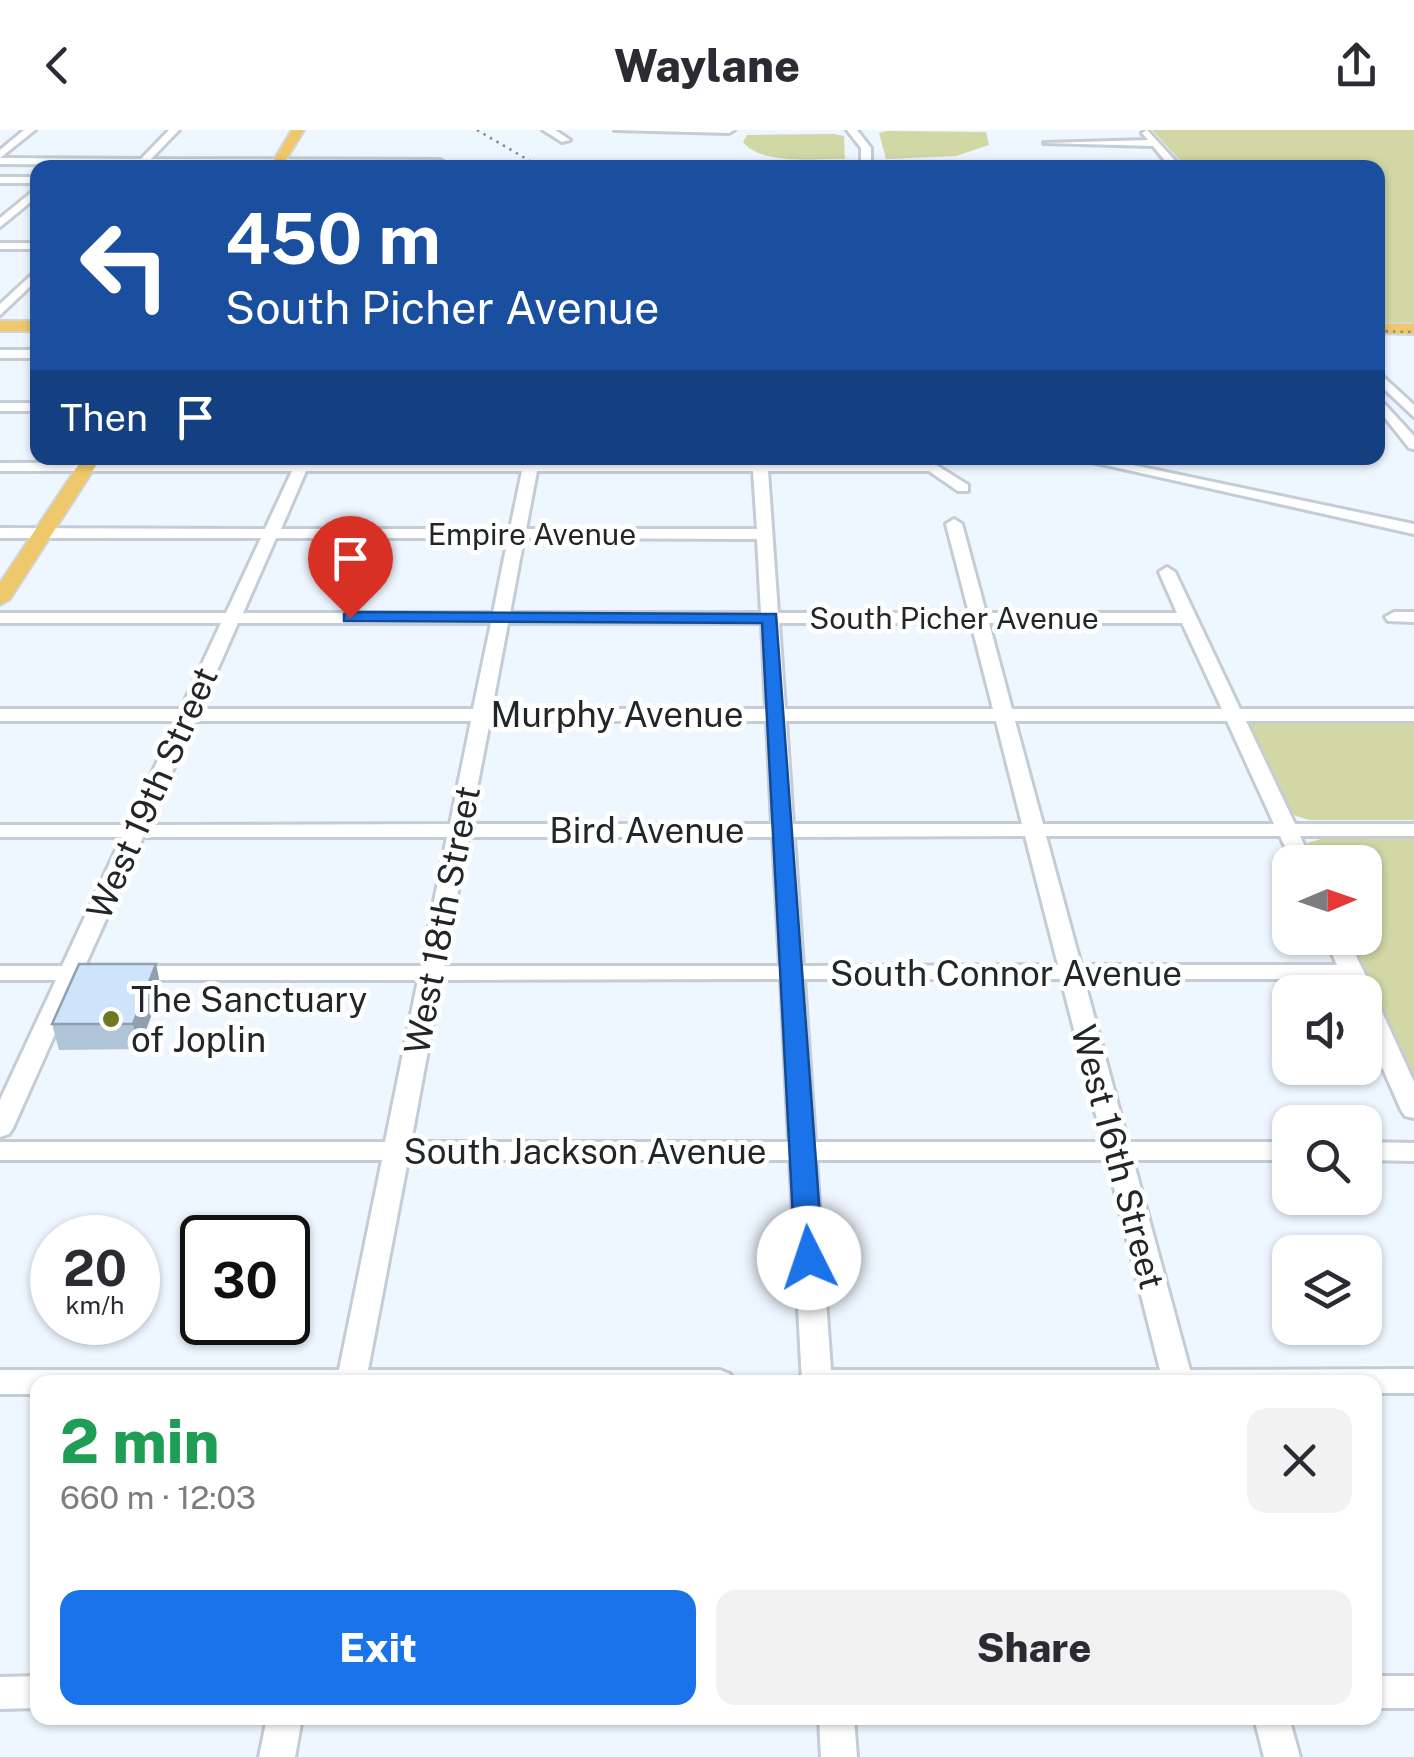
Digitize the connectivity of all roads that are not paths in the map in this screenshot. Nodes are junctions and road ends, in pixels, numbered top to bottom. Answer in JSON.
{"nodes":[{"id":1,"x":30,"y":130,"type":"edge"},
{"id":2,"x":174,"y":130,"type":"edge"},
{"id":3,"x":298,"y":130,"type":"edge"},
{"id":4,"x":548,"y":130,"type":"edge"},
{"id":5,"x":620,"y":130,"type":"edge"},
{"id":6,"x":729,"y":130,"type":"edge"},
{"id":7,"x":852,"y":130,"type":"edge"},
{"id":8,"x":1144,"y":130,"type":"edge"},
{"id":9,"x":565,"y":140,"type":"dead end"},
{"id":10,"x":1048,"y":143,"type":"dead end"},
{"id":11,"x":1156,"y":143,"type":"junction"},
{"id":12,"x":0,"y":158,"type":"edge"},
{"id":13,"x":47,"y":160,"type":"edge"},
{"id":14,"x":145,"y":160,"type":"edge"},
{"id":15,"x":279,"y":160,"type":"edge"},
{"id":16,"x":866,"y":160,"type":"edge"},
{"id":17,"x":1171,"y":160,"type":"edge"},
{"id":18,"x":0,"y":180,"type":"edge"},
{"id":19,"x":30,"y":180,"type":"edge"},
{"id":20,"x":30,"y":197,"type":"edge"},
{"id":21,"x":0,"y":224,"type":"edge"},
{"id":22,"x":0,"y":246,"type":"edge"},
{"id":23,"x":30,"y":246,"type":"edge"},
{"id":24,"x":30,"y":280,"type":"edge"},
{"id":25,"x":0,"y":312,"type":"edge"},
{"id":26,"x":0,"y":326,"type":"edge"},
{"id":27,"x":30,"y":326,"type":"edge"},
{"id":28,"x":1385,"y":329,"type":"edge"},
{"id":29,"x":1414,"y":329,"type":"edge"},
{"id":30,"x":0,"y":354,"type":"edge"},
{"id":31,"x":30,"y":354,"type":"edge"},
{"id":32,"x":1385,"y":383,"type":"edge"},
{"id":33,"x":0,"y":406,"type":"edge"},
{"id":34,"x":30,"y":406,"type":"edge"},
{"id":35,"x":1385,"y":409,"type":"edge"},
{"id":36,"x":1414,"y":413,"type":"edge"},
{"id":37,"x":1412,"y":441,"type":"edge"},
{"id":38,"x":30,"y":465,"type":"edge"},
{"id":39,"x":88,"y":465,"type":"edge"},
{"id":40,"x":302,"y":465,"type":"edge"},
{"id":41,"x":531,"y":465,"type":"edge"},
{"id":42,"x":761,"y":465,"type":"edge"},
{"id":43,"x":885,"y":465,"type":"edge"},
{"id":44,"x":1114,"y":465,"type":"edge"},
{"id":45,"x":0,"y":466,"type":"edge"},
{"id":46,"x":963,"y":488,"type":"dead end"},
{"id":47,"x":954,"y":524,"type":"dead end"},
{"id":48,"x":1414,"y":529,"type":"edge"},
{"id":49,"x":0,"y":533,"type":"edge"},
{"id":50,"x":44,"y":533,"type":"junction"},
{"id":51,"x":270,"y":534,"type":"junction"},
{"id":52,"x":518,"y":534,"type":"junction"},
{"id":53,"x":765,"y":534,"type":"junction"},
{"id":54,"x":1167,"y":572,"type":"dead end"},
{"id":55,"x":0,"y":598,"type":"edge"},
{"id":56,"x":1394,"y":617,"type":"dead end"},
{"id":57,"x":1414,"y":617,"type":"edge"},
{"id":58,"x":0,"y":618,"type":"edge"},
{"id":59,"x":232,"y":618,"type":"junction"},
{"id":60,"x":501,"y":618,"type":"junction"},
{"id":61,"x":770,"y":618,"type":"junction"},
{"id":62,"x":979,"y":618,"type":"junction"},
{"id":63,"x":1188,"y":618,"type":"junction"},
{"id":64,"x":482,"y":714,"type":"junction"},
{"id":65,"x":775,"y":714,"type":"junction"},
{"id":66,"x":1004,"y":714,"type":"junction"},
{"id":67,"x":1233,"y":714,"type":"junction"},
{"id":68,"x":0,"y":715,"type":"edge"},
{"id":69,"x":188,"y":715,"type":"junction"},
{"id":70,"x":1414,"y":715,"type":"edge"},
{"id":71,"x":1286,"y":829,"type":"junction"},
{"id":72,"x":459,"y":830,"type":"junction"},
{"id":73,"x":782,"y":830,"type":"junction"},
{"id":74,"x":1034,"y":830,"type":"junction"},
{"id":75,"x":1414,"y":830,"type":"edge"},
{"id":76,"x":0,"y":831,"type":"edge"},
{"id":77,"x":135,"y":831,"type":"junction"},
{"id":78,"x":1294,"y":845,"type":"edge"},
{"id":79,"x":0,"y":972,"type":"edge"},
{"id":80,"x":71,"y":972,"type":"junction"},
{"id":81,"x":431,"y":973,"type":"junction"},
{"id":82,"x":1070,"y":973,"type":"junction"},
{"id":83,"x":791,"y":974,"type":"junction"},
{"id":84,"x":1272,"y":979,"type":"edge"},
{"id":85,"x":1382,"y":1038,"type":"edge"},
{"id":86,"x":1414,"y":1110,"type":"edge"},
{"id":87,"x":0,"y":1128,"type":"edge"},
{"id":88,"x":803,"y":1150,"type":"junction"},
{"id":89,"x":1116,"y":1150,"type":"junction"},
{"id":90,"x":0,"y":1151,"type":"edge"},
{"id":91,"x":396,"y":1151,"type":"junction"},
{"id":92,"x":1272,"y":1151,"type":"edge"},
{"id":93,"x":1382,"y":1152,"type":"edge"},
{"id":94,"x":1414,"y":1152,"type":"edge"},
{"id":95,"x":352,"y":1375,"type":"edge"},
{"id":96,"x":817,"y":1375,"type":"edge"},
{"id":97,"x":1175,"y":1375,"type":"edge"},
{"id":98,"x":1382,"y":1381,"type":"edge"},
{"id":99,"x":1414,"y":1381,"type":"edge"},
{"id":100,"x":0,"y":1382,"type":"edge"},
{"id":101,"x":30,"y":1382,"type":"edge"},
{"id":102,"x":0,"y":1692,"type":"edge"},
{"id":103,"x":30,"y":1692,"type":"edge"},
{"id":104,"x":1382,"y":1692,"type":"edge"},
{"id":105,"x":1414,"y":1692,"type":"edge"},
{"id":106,"x":284,"y":1725,"type":"edge"},
{"id":107,"x":837,"y":1725,"type":"edge"},
{"id":108,"x":1274,"y":1725,"type":"edge"},
{"id":109,"x":277,"y":1757,"type":"edge"},
{"id":110,"x":839,"y":1757,"type":"edge"},
{"id":111,"x":1282,"y":1757,"type":"edge"}],
"edges":[{"from":1,"to":12,"type":"street"},
{"from":2,"to":14,"type":"street"},
{"from":3,"to":15,"type":"main road"},
{"from":4,"to":9,"type":"street"},
{"from":5,"to":6,"type":"street"},
{"from":7,"to":16,"type":"street"},
{"from":8,"to":11,"type":"street"},
{"from":10,"to":11,"type":"street"},
{"from":11,"to":17,"type":"street"},
{"from":12,"to":13,"type":"street"},
{"from":18,"to":19,"type":"street"},
{"from":20,"to":21,"type":"street"},
{"from":22,"to":23,"type":"street"},
{"from":24,"to":25,"type":"street"},
{"from":26,"to":27,"type":"main road"},
{"from":28,"to":29,"type":"main road"},
{"from":30,"to":31,"type":"street"},
{"from":32,"to":36,"type":"street"},
{"from":33,"to":34,"type":"street"},
{"from":35,"to":37,"type":"street"},
{"from":38,"to":45,"type":"street"},
{"from":39,"to":50,"type":"main road"},
{"from":40,"to":51,"type":"street","name":"West 19th Street"},
{"from":41,"to":52,"type":"street","name":"West 18th Street"},
{"from":42,"to":53,"type":"street"},
{"from":43,"to":46,"type":"street"},
{"from":44,"to":48,"type":"street"},
{"from":47,"to":62,"type":"street","name":"West 16th Street"},
{"from":49,"to":50,"type":"street","name":"Empire Avenue"},
{"from":50,"to":51,"type":"street","name":"Empire Avenue"},
{"from":50,"to":55,"type":"main road"},
{"from":51,"to":52,"type":"street","name":"Empire Avenue"},
{"from":51,"to":59,"type":"street","name":"West 19th Street"},
{"from":52,"to":53,"type":"street","name":"Empire Avenue"},
{"from":52,"to":60,"type":"street","name":"West 18th Street"},
{"from":53,"to":61,"type":"street"},
{"from":54,"to":63,"type":"street"},
{"from":56,"to":57,"type":"street"},
{"from":58,"to":59,"type":"street","name":"South Picher Avenue"},
{"from":59,"to":60,"type":"street","name":"South Picher Avenue"},
{"from":59,"to":69,"type":"street","name":"West 19th Street"},
{"from":60,"to":61,"type":"street","name":"South Picher Avenue"},
{"from":60,"to":64,"type":"street","name":"West 18th Street"},
{"from":61,"to":62,"type":"street","name":"South Picher Avenue"},
{"from":61,"to":65,"type":"street"},
{"from":62,"to":63,"type":"street","name":"South Picher Avenue"},
{"from":62,"to":66,"type":"street","name":"West 16th Street"},
{"from":63,"to":67,"type":"street"},
{"from":64,"to":65,"type":"street","name":"Murphy Avenue"},
{"from":64,"to":69,"type":"street","name":"Murphy Avenue"},
{"from":64,"to":72,"type":"street","name":"West 18th Street"},
{"from":65,"to":66,"type":"street","name":"Murphy Avenue"},
{"from":65,"to":73,"type":"street"},
{"from":66,"to":67,"type":"street","name":"Murphy Avenue"},
{"from":66,"to":74,"type":"street","name":"West 16th Street"},
{"from":67,"to":70,"type":"street","name":"Murphy Avenue"},
{"from":67,"to":71,"type":"street"},
{"from":68,"to":69,"type":"street","name":"Murphy Avenue"},
{"from":69,"to":77,"type":"street","name":"West 19th Street"},
{"from":71,"to":74,"type":"street","name":"Bird Avenue"},
{"from":71,"to":75,"type":"street","name":"Bird Avenue"},
{"from":71,"to":78,"type":"street"},
{"from":72,"to":73,"type":"street","name":"Bird Avenue"},
{"from":72,"to":77,"type":"street","name":"Bird Avenue"},
{"from":72,"to":81,"type":"street","name":"West 18th Street"},
{"from":73,"to":74,"type":"street","name":"Bird Avenue"},
{"from":73,"to":83,"type":"street"},
{"from":74,"to":82,"type":"street","name":"West 16th Street"},
{"from":76,"to":77,"type":"street","name":"Bird Avenue"},
{"from":77,"to":80,"type":"street","name":"West 19th Street"},
{"from":79,"to":80,"type":"street","name":"South Connor Avenue"},
{"from":80,"to":81,"type":"street","name":"South Connor Avenue"},
{"from":80,"to":87,"type":"street","name":"West 19th Street"},
{"from":81,"to":83,"type":"street","name":"South Connor Avenue"},
{"from":81,"to":91,"type":"street","name":"West 18th Street"},
{"from":82,"to":83,"type":"street","name":"South Connor Avenue"},
{"from":82,"to":84,"type":"street","name":"South Connor Avenue"},
{"from":82,"to":89,"type":"street","name":"West 16th Street"},
{"from":83,"to":88,"type":"street"},
{"from":85,"to":86,"type":"street"},
{"from":88,"to":89,"type":"street","name":"South Jackson Avenue"},
{"from":88,"to":91,"type":"street","name":"South Jackson Avenue"},
{"from":88,"to":96,"type":"street"},
{"from":89,"to":92,"type":"street","name":"South Jackson Avenue"},
{"from":89,"to":97,"type":"street","name":"West 16th Street"},
{"from":90,"to":91,"type":"street","name":"South Jackson Avenue"},
{"from":91,"to":95,"type":"street","name":"West 18th Street"},
{"from":93,"to":94,"type":"street"},
{"from":98,"to":99,"type":"street"},
{"from":100,"to":101,"type":"street"},
{"from":102,"to":103,"type":"street"},
{"from":104,"to":105,"type":"street"},
{"from":106,"to":109,"type":"street"},
{"from":107,"to":110,"type":"street"},
{"from":108,"to":111,"type":"street"}]}
